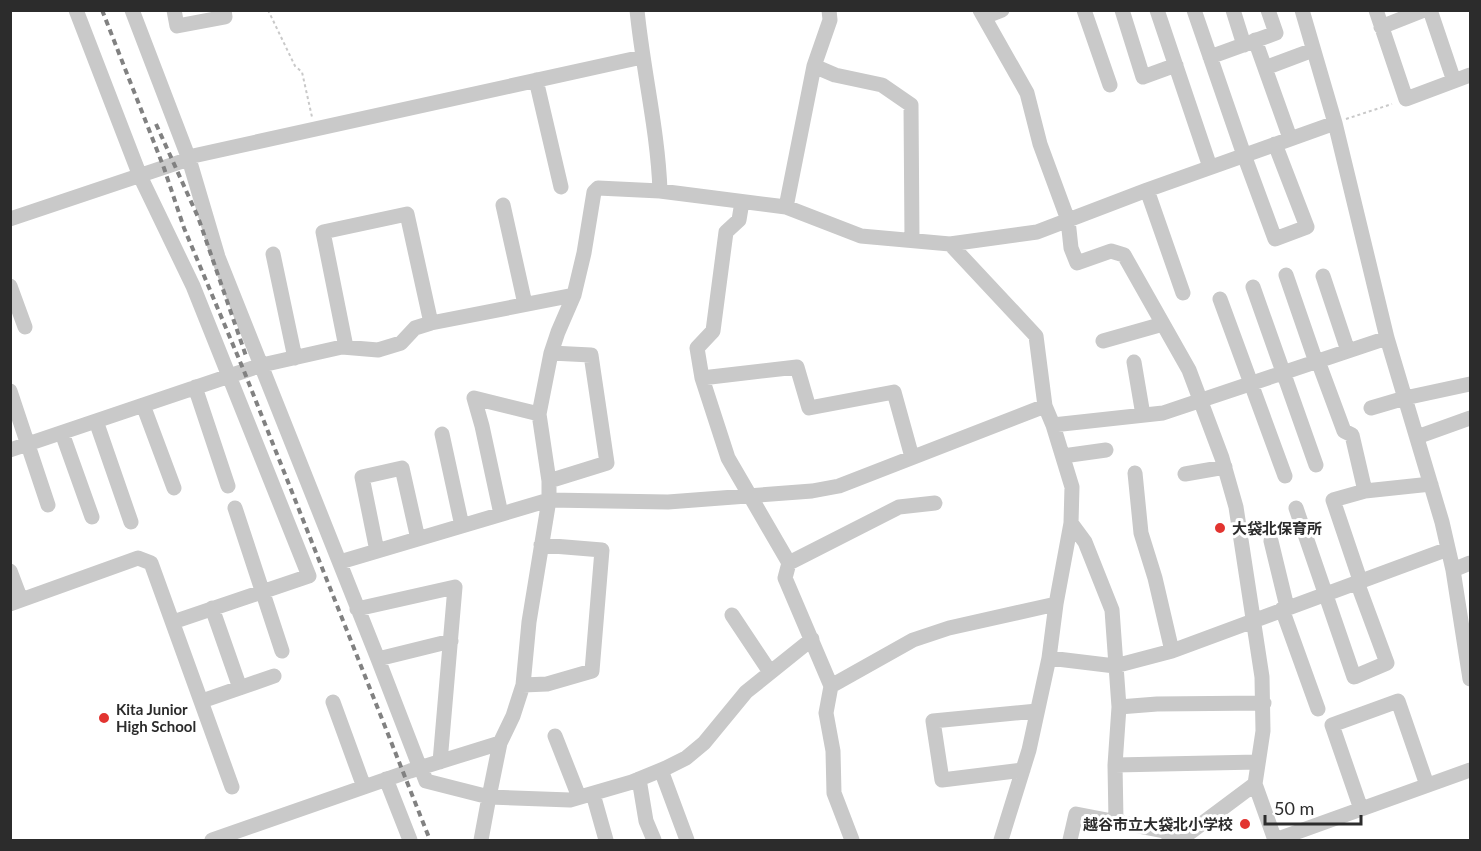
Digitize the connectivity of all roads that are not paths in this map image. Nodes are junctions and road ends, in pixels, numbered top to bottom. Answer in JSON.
{"nodes":[{"id":1,"x":76,"y":10,"type":"edge"},
{"id":2,"x":132,"y":10,"type":"edge"},
{"id":3,"x":174,"y":10,"type":"edge"},
{"id":4,"x":224,"y":10,"type":"edge"},
{"id":5,"x":637,"y":10,"type":"edge"},
{"id":6,"x":829,"y":10,"type":"edge"},
{"id":7,"x":1002,"y":10,"type":"edge"},
{"id":8,"x":1084,"y":10,"type":"edge"},
{"id":9,"x":1122,"y":10,"type":"edge"},
{"id":10,"x":1157,"y":10,"type":"edge"},
{"id":11,"x":1194,"y":10,"type":"edge"},
{"id":12,"x":1233,"y":10,"type":"edge"},
{"id":13,"x":1268,"y":10,"type":"edge"},
{"id":14,"x":1302,"y":10,"type":"edge"},
{"id":15,"x":1376,"y":10,"type":"edge"},
{"id":16,"x":1424,"y":10,"type":"edge"},
{"id":17,"x":1430,"y":10,"type":"edge"},
{"id":18,"x":982,"y":14,"type":"edge"},
{"id":19,"x":1381,"y":27,"type":"junction"},
{"id":20,"x":1250,"y":42,"type":"junction"},
{"id":21,"x":1313,"y":50,"type":"junction"},
{"id":22,"x":642,"y":57,"type":"junction"},
{"id":23,"x":1210,"y":57,"type":"junction"},
{"id":24,"x":1176,"y":65,"type":"junction"},
{"id":25,"x":814,"y":66,"type":"junction"},
{"id":26,"x":1265,"y":68,"type":"junction"},
{"id":27,"x":1470,"y":75,"type":"edge"},
{"id":28,"x":536,"y":80,"type":"junction"},
{"id":29,"x":1454,"y":81,"type":"junction"},
{"id":30,"x":1110,"y":85,"type":"dead end"},
{"id":31,"x":1335,"y":123,"type":"junction"},
{"id":32,"x":1283,"y":141,"type":"junction"},
{"id":33,"x":1244,"y":155,"type":"junction"},
{"id":34,"x":189,"y":159,"type":"junction"},
{"id":35,"x":1210,"y":167,"type":"junction"},
{"id":36,"x":140,"y":176,"type":"junction"},
{"id":37,"x":561,"y":187,"type":"dead end"},
{"id":38,"x":1147,"y":190,"type":"junction"},
{"id":39,"x":660,"y":191,"type":"junction"},
{"id":40,"x":742,"y":202,"type":"junction"},
{"id":41,"x":503,"y":205,"type":"dead end"},
{"id":42,"x":786,"y":207,"type":"junction"},
{"id":43,"x":10,"y":219,"type":"edge"},
{"id":44,"x":1068,"y":220,"type":"junction"},
{"id":45,"x":912,"y":240,"type":"junction"},
{"id":46,"x":950,"y":244,"type":"junction"},
{"id":47,"x":273,"y":254,"type":"dead end"},
{"id":48,"x":1286,"y":275,"type":"dead end"},
{"id":49,"x":1323,"y":276,"type":"dead end"},
{"id":50,"x":10,"y":286,"type":"edge"},
{"id":51,"x":1253,"y":286,"type":"dead end"},
{"id":52,"x":1183,"y":293,"type":"dead end"},
{"id":53,"x":574,"y":294,"type":"junction"},
{"id":54,"x":1220,"y":299,"type":"dead end"},
{"id":55,"x":525,"y":304,"type":"junction"},
{"id":56,"x":431,"y":323,"type":"junction"},
{"id":57,"x":1163,"y":324,"type":"junction"},
{"id":58,"x":25,"y":327,"type":"dead end"},
{"id":59,"x":1387,"y":338,"type":"junction"},
{"id":60,"x":1103,"y":341,"type":"dead end"},
{"id":61,"x":346,"y":347,"type":"junction"},
{"id":62,"x":1348,"y":351,"type":"junction"},
{"id":63,"x":551,"y":353,"type":"junction"},
{"id":64,"x":295,"y":358,"type":"junction"},
{"id":65,"x":1317,"y":361,"type":"junction"},
{"id":66,"x":1134,"y":362,"type":"dead end"},
{"id":67,"x":262,"y":365,"type":"junction"},
{"id":68,"x":1283,"y":373,"type":"junction"},
{"id":69,"x":230,"y":376,"type":"junction"},
{"id":70,"x":702,"y":378,"type":"junction"},
{"id":71,"x":1251,"y":383,"type":"junction"},
{"id":72,"x":1470,"y":384,"type":"edge"},
{"id":73,"x":195,"y":387,"type":"junction"},
{"id":74,"x":10,"y":391,"type":"edge"},
{"id":75,"x":1405,"y":398,"type":"junction"},
{"id":76,"x":1202,"y":400,"type":"junction"},
{"id":77,"x":143,"y":405,"type":"junction"},
{"id":78,"x":1045,"y":406,"type":"junction"},
{"id":79,"x":1371,"y":408,"type":"dead end"},
{"id":80,"x":539,"y":414,"type":"junction"},
{"id":81,"x":1143,"y":415,"type":"junction"},
{"id":82,"x":1470,"y":418,"type":"edge"},
{"id":83,"x":96,"y":421,"type":"junction"},
{"id":84,"x":1053,"y":425,"type":"junction"},
{"id":85,"x":62,"y":433,"type":"junction"},
{"id":86,"x":442,"y":434,"type":"dead end"},
{"id":87,"x":1417,"y":437,"type":"junction"},
{"id":88,"x":28,"y":444,"type":"junction"},
{"id":89,"x":10,"y":450,"type":"edge"},
{"id":90,"x":1106,"y":450,"type":"dead end"},
{"id":91,"x":1063,"y":456,"type":"junction"},
{"id":92,"x":912,"y":458,"type":"junction"},
{"id":93,"x":1316,"y":465,"type":"dead end"},
{"id":94,"x":1225,"y":467,"type":"junction"},
{"id":95,"x":1135,"y":473,"type":"dead end"},
{"id":96,"x":1185,"y":474,"type":"dead end"},
{"id":97,"x":1284,"y":476,"type":"dead end"},
{"id":98,"x":549,"y":481,"type":"junction"},
{"id":99,"x":1431,"y":484,"type":"junction"},
{"id":100,"x":228,"y":486,"type":"dead end"},
{"id":101,"x":174,"y":488,"type":"dead end"},
{"id":102,"x":1365,"y":491,"type":"junction"},
{"id":103,"x":750,"y":495,"type":"junction"},
{"id":104,"x":549,"y":500,"type":"junction"},
{"id":105,"x":934,"y":503,"type":"dead end"},
{"id":106,"x":48,"y":505,"type":"dead end"},
{"id":107,"x":235,"y":508,"type":"dead end"},
{"id":108,"x":1296,"y":508,"type":"dead end"},
{"id":109,"x":501,"y":514,"type":"junction"},
{"id":110,"x":92,"y":518,"type":"dead end"},
{"id":111,"x":130,"y":522,"type":"dead end"},
{"id":112,"x":1071,"y":523,"type":"junction"},
{"id":113,"x":462,"y":526,"type":"junction"},
{"id":114,"x":418,"y":539,"type":"junction"},
{"id":115,"x":1271,"y":541,"type":"dead end"},
{"id":116,"x":541,"y":545,"type":"junction"},
{"id":117,"x":1448,"y":549,"type":"junction"},
{"id":118,"x":377,"y":551,"type":"junction"},
{"id":119,"x":340,"y":562,"type":"junction"},
{"id":120,"x":789,"y":563,"type":"junction"},
{"id":121,"x":1470,"y":563,"type":"edge"},
{"id":122,"x":1453,"y":570,"type":"junction"},
{"id":123,"x":10,"y":571,"type":"edge"},
{"id":124,"x":1358,"y":581,"type":"junction"},
{"id":125,"x":263,"y":592,"type":"junction"},
{"id":126,"x":1324,"y":593,"type":"junction"},
{"id":127,"x":16,"y":602,"type":"edge"},
{"id":128,"x":1056,"y":604,"type":"junction"},
{"id":129,"x":1465,"y":604,"type":"edge"},
{"id":130,"x":212,"y":608,"type":"junction"},
{"id":131,"x":1285,"y":608,"type":"junction"},
{"id":132,"x":357,"y":609,"type":"junction"},
{"id":133,"x":732,"y":615,"type":"dead end"},
{"id":134,"x":1252,"y":620,"type":"junction"},
{"id":135,"x":173,"y":622,"type":"junction"},
{"id":136,"x":812,"y":639,"type":"junction"},
{"id":137,"x":452,"y":641,"type":"junction"},
{"id":138,"x":282,"y":651,"type":"dead end"},
{"id":139,"x":1172,"y":651,"type":"junction"},
{"id":140,"x":1049,"y":658,"type":"junction"},
{"id":141,"x":378,"y":659,"type":"junction"},
{"id":142,"x":1115,"y":666,"type":"junction"},
{"id":143,"x":770,"y":672,"type":"junction"},
{"id":144,"x":274,"y":676,"type":"dead end"},
{"id":145,"x":1470,"y":679,"type":"edge"},
{"id":146,"x":523,"y":685,"type":"junction"},
{"id":147,"x":831,"y":686,"type":"junction"},
{"id":148,"x":240,"y":688,"type":"junction"},
{"id":149,"x":202,"y":701,"type":"junction"},
{"id":150,"x":333,"y":702,"type":"dead end"},
{"id":151,"x":1264,"y":703,"type":"junction"},
{"id":152,"x":1119,"y":707,"type":"junction"},
{"id":153,"x":1318,"y":709,"type":"dead end"},
{"id":154,"x":1037,"y":711,"type":"junction"},
{"id":155,"x":555,"y":736,"type":"dead end"},
{"id":156,"x":500,"y":743,"type":"junction"},
{"id":157,"x":440,"y":762,"type":"junction"},
{"id":158,"x":1258,"y":762,"type":"junction"},
{"id":159,"x":1114,"y":765,"type":"junction"},
{"id":160,"x":420,"y":768,"type":"junction"},
{"id":161,"x":661,"y":770,"type":"junction"},
{"id":162,"x":1023,"y":770,"type":"junction"},
{"id":163,"x":1470,"y":770,"type":"edge"},
{"id":164,"x":386,"y":779,"type":"junction"},
{"id":165,"x":639,"y":779,"type":"junction"},
{"id":166,"x":1255,"y":784,"type":"junction"},
{"id":167,"x":1427,"y":785,"type":"junction"},
{"id":168,"x":232,"y":787,"type":"dead end"},
{"id":169,"x":364,"y":787,"type":"junction"},
{"id":170,"x":586,"y":796,"type":"junction"},
{"id":171,"x":489,"y":797,"type":"junction"},
{"id":172,"x":1360,"y":809,"type":"junction"},
{"id":173,"x":1116,"y":820,"type":"junction"},
{"id":174,"x":238,"y":836,"type":"edge"},
{"id":175,"x":212,"y":840,"type":"edge"},
{"id":176,"x":410,"y":840,"type":"edge"},
{"id":177,"x":481,"y":840,"type":"edge"},
{"id":178,"x":606,"y":840,"type":"edge"},
{"id":179,"x":654,"y":840,"type":"edge"},
{"id":180,"x":687,"y":840,"type":"edge"},
{"id":181,"x":852,"y":840,"type":"edge"},
{"id":182,"x":1001,"y":840,"type":"edge"},
{"id":183,"x":1070,"y":840,"type":"edge"},
{"id":184,"x":1175,"y":840,"type":"edge"},
{"id":185,"x":1180,"y":840,"type":"edge"},
{"id":186,"x":1275,"y":840,"type":"edge"}],
"edges":[{"from":1,"to":36,"type":"street"},
{"from":2,"to":34,"type":"street"},
{"from":3,"to":4,"type":"street"},
{"from":5,"to":22,"type":"street"},
{"from":6,"to":25,"type":"street"},
{"from":7,"to":18,"type":"street"},
{"from":8,"to":30,"type":"street"},
{"from":9,"to":24,"type":"street"},
{"from":10,"to":24,"type":"street"},
{"from":11,"to":23,"type":"street"},
{"from":12,"to":20,"type":"street"},
{"from":13,"to":20,"type":"street"},
{"from":14,"to":21,"type":"street"},
{"from":15,"to":19,"type":"street"},
{"from":16,"to":19,"type":"street"},
{"from":17,"to":29,"type":"street"},
{"from":18,"to":44,"type":"street"},
{"from":19,"to":29,"type":"street"},
{"from":20,"to":23,"type":"street"},
{"from":20,"to":26,"type":"street"},
{"from":21,"to":26,"type":"street"},
{"from":21,"to":31,"type":"street"},
{"from":22,"to":28,"type":"street"},
{"from":22,"to":39,"type":"street"},
{"from":23,"to":33,"type":"street"},
{"from":24,"to":35,"type":"street"},
{"from":25,"to":42,"type":"street"},
{"from":25,"to":45,"type":"street"},
{"from":26,"to":32,"type":"street"},
{"from":27,"to":29,"type":"street"},
{"from":28,"to":34,"type":"street"},
{"from":28,"to":37,"type":"street"},
{"from":31,"to":32,"type":"street"},
{"from":31,"to":59,"type":"street"},
{"from":32,"to":33,"type":"street"},
{"from":32,"to":33,"type":"street"},
{"from":33,"to":35,"type":"street"},
{"from":34,"to":36,"type":"street"},
{"from":34,"to":67,"type":"street"},
{"from":35,"to":38,"type":"street"},
{"from":36,"to":43,"type":"street"},
{"from":36,"to":69,"type":"street"},
{"from":38,"to":44,"type":"street"},
{"from":38,"to":52,"type":"street"},
{"from":39,"to":40,"type":"street"},
{"from":39,"to":53,"type":"street"},
{"from":40,"to":42,"type":"street"},
{"from":40,"to":70,"type":"street"},
{"from":41,"to":55,"type":"street"},
{"from":42,"to":45,"type":"street"},
{"from":44,"to":46,"type":"street"},
{"from":44,"to":57,"type":"street"},
{"from":45,"to":46,"type":"street"},
{"from":46,"to":78,"type":"street"},
{"from":47,"to":64,"type":"street"},
{"from":48,"to":65,"type":"street"},
{"from":49,"to":62,"type":"street"},
{"from":50,"to":58,"type":"street"},
{"from":51,"to":68,"type":"street"},
{"from":53,"to":55,"type":"street"},
{"from":53,"to":63,"type":"street"},
{"from":54,"to":71,"type":"street"},
{"from":55,"to":56,"type":"street"},
{"from":56,"to":61,"type":"street"},
{"from":56,"to":61,"type":"street"},
{"from":57,"to":60,"type":"street"},
{"from":57,"to":76,"type":"street"},
{"from":59,"to":62,"type":"street"},
{"from":59,"to":75,"type":"street"},
{"from":61,"to":64,"type":"street"},
{"from":62,"to":65,"type":"street"},
{"from":63,"to":80,"type":"street"},
{"from":63,"to":98,"type":"street"},
{"from":64,"to":67,"type":"street"},
{"from":65,"to":68,"type":"street"},
{"from":65,"to":102,"type":"street"},
{"from":66,"to":81,"type":"street"},
{"from":67,"to":69,"type":"street"},
{"from":67,"to":119,"type":"street"},
{"from":68,"to":71,"type":"street"},
{"from":68,"to":93,"type":"street"},
{"from":69,"to":73,"type":"street"},
{"from":69,"to":125,"type":"street"},
{"from":70,"to":92,"type":"street"},
{"from":70,"to":103,"type":"street"},
{"from":71,"to":76,"type":"street"},
{"from":71,"to":97,"type":"street"},
{"from":72,"to":75,"type":"street"},
{"from":73,"to":77,"type":"street"},
{"from":73,"to":100,"type":"street"},
{"from":74,"to":88,"type":"street"},
{"from":75,"to":79,"type":"street"},
{"from":75,"to":87,"type":"street"},
{"from":76,"to":81,"type":"street"},
{"from":76,"to":94,"type":"street"},
{"from":77,"to":83,"type":"street"},
{"from":77,"to":101,"type":"street"},
{"from":78,"to":84,"type":"street"},
{"from":78,"to":92,"type":"street"},
{"from":80,"to":98,"type":"street"},
{"from":80,"to":109,"type":"street"},
{"from":81,"to":84,"type":"street"},
{"from":82,"to":87,"type":"street"},
{"from":83,"to":85,"type":"street"},
{"from":83,"to":111,"type":"street"},
{"from":84,"to":91,"type":"street"},
{"from":85,"to":88,"type":"street"},
{"from":85,"to":110,"type":"street"},
{"from":86,"to":113,"type":"street"},
{"from":87,"to":99,"type":"street"},
{"from":88,"to":89,"type":"street"},
{"from":88,"to":106,"type":"street"},
{"from":90,"to":91,"type":"street"},
{"from":91,"to":112,"type":"street"},
{"from":92,"to":103,"type":"street"},
{"from":94,"to":96,"type":"street"},
{"from":94,"to":134,"type":"street"},
{"from":95,"to":139,"type":"street"},
{"from":98,"to":104,"type":"street"},
{"from":99,"to":102,"type":"street"},
{"from":99,"to":117,"type":"street"},
{"from":102,"to":124,"type":"street"},
{"from":103,"to":104,"type":"street"},
{"from":103,"to":120,"type":"street"},
{"from":104,"to":109,"type":"street"},
{"from":104,"to":116,"type":"street"},
{"from":105,"to":120,"type":"street"},
{"from":107,"to":125,"type":"street"},
{"from":108,"to":126,"type":"street"},
{"from":109,"to":113,"type":"street"},
{"from":112,"to":128,"type":"street"},
{"from":112,"to":142,"type":"street"},
{"from":113,"to":114,"type":"street"},
{"from":114,"to":118,"type":"street"},
{"from":114,"to":118,"type":"street"},
{"from":115,"to":131,"type":"street"},
{"from":116,"to":146,"type":"street"},
{"from":116,"to":146,"type":"street"},
{"from":117,"to":122,"type":"street"},
{"from":117,"to":124,"type":"street"},
{"from":118,"to":119,"type":"street"},
{"from":119,"to":132,"type":"street"},
{"from":120,"to":136,"type":"street"},
{"from":121,"to":122,"type":"street"},
{"from":122,"to":129,"type":"street"},
{"from":123,"to":127,"type":"street"},
{"from":124,"to":126,"type":"street"},
{"from":124,"to":126,"type":"street"},
{"from":125,"to":130,"type":"street"},
{"from":125,"to":138,"type":"street"},
{"from":126,"to":131,"type":"street"},
{"from":127,"to":135,"type":"street"},
{"from":128,"to":140,"type":"street"},
{"from":128,"to":147,"type":"street"},
{"from":129,"to":145,"type":"street"},
{"from":130,"to":135,"type":"street"},
{"from":130,"to":148,"type":"street"},
{"from":131,"to":134,"type":"street"},
{"from":131,"to":153,"type":"street"},
{"from":132,"to":137,"type":"street"},
{"from":132,"to":141,"type":"street"},
{"from":133,"to":143,"type":"street"},
{"from":134,"to":139,"type":"street"},
{"from":134,"to":151,"type":"street"},
{"from":135,"to":149,"type":"street"},
{"from":136,"to":143,"type":"street"},
{"from":136,"to":147,"type":"street"},
{"from":137,"to":141,"type":"street"},
{"from":137,"to":157,"type":"street"},
{"from":139,"to":142,"type":"street"},
{"from":140,"to":142,"type":"street"},
{"from":140,"to":154,"type":"street"},
{"from":141,"to":160,"type":"street"},
{"from":142,"to":152,"type":"street"},
{"from":143,"to":161,"type":"street"},
{"from":144,"to":148,"type":"street"},
{"from":146,"to":156,"type":"street"},
{"from":147,"to":181,"type":"street"},
{"from":148,"to":149,"type":"street"},
{"from":149,"to":168,"type":"street"},
{"from":150,"to":169,"type":"street"},
{"from":151,"to":152,"type":"street"},
{"from":151,"to":158,"type":"street"},
{"from":152,"to":159,"type":"street"},
{"from":154,"to":162,"type":"street"},
{"from":154,"to":162,"type":"street"},
{"from":155,"to":170,"type":"street"},
{"from":156,"to":157,"type":"street"},
{"from":156,"to":171,"type":"street"},
{"from":157,"to":160,"type":"street"},
{"from":158,"to":159,"type":"street"},
{"from":158,"to":166,"type":"street"},
{"from":159,"to":173,"type":"street"},
{"from":160,"to":164,"type":"street"},
{"from":160,"to":171,"type":"street"},
{"from":161,"to":165,"type":"street"},
{"from":161,"to":180,"type":"street"},
{"from":162,"to":182,"type":"street"},
{"from":163,"to":167,"type":"street"},
{"from":164,"to":169,"type":"street"},
{"from":164,"to":176,"type":"street"},
{"from":165,"to":170,"type":"street"},
{"from":165,"to":179,"type":"street"},
{"from":166,"to":185,"type":"street"},
{"from":166,"to":186,"type":"street"},
{"from":167,"to":172,"type":"street"},
{"from":167,"to":172,"type":"street"},
{"from":169,"to":174,"type":"street"},
{"from":170,"to":171,"type":"street"},
{"from":170,"to":178,"type":"street"},
{"from":171,"to":177,"type":"street"},
{"from":172,"to":186,"type":"street"},
{"from":173,"to":183,"type":"street"},
{"from":173,"to":184,"type":"street"},
{"from":174,"to":175,"type":"street"}]}
